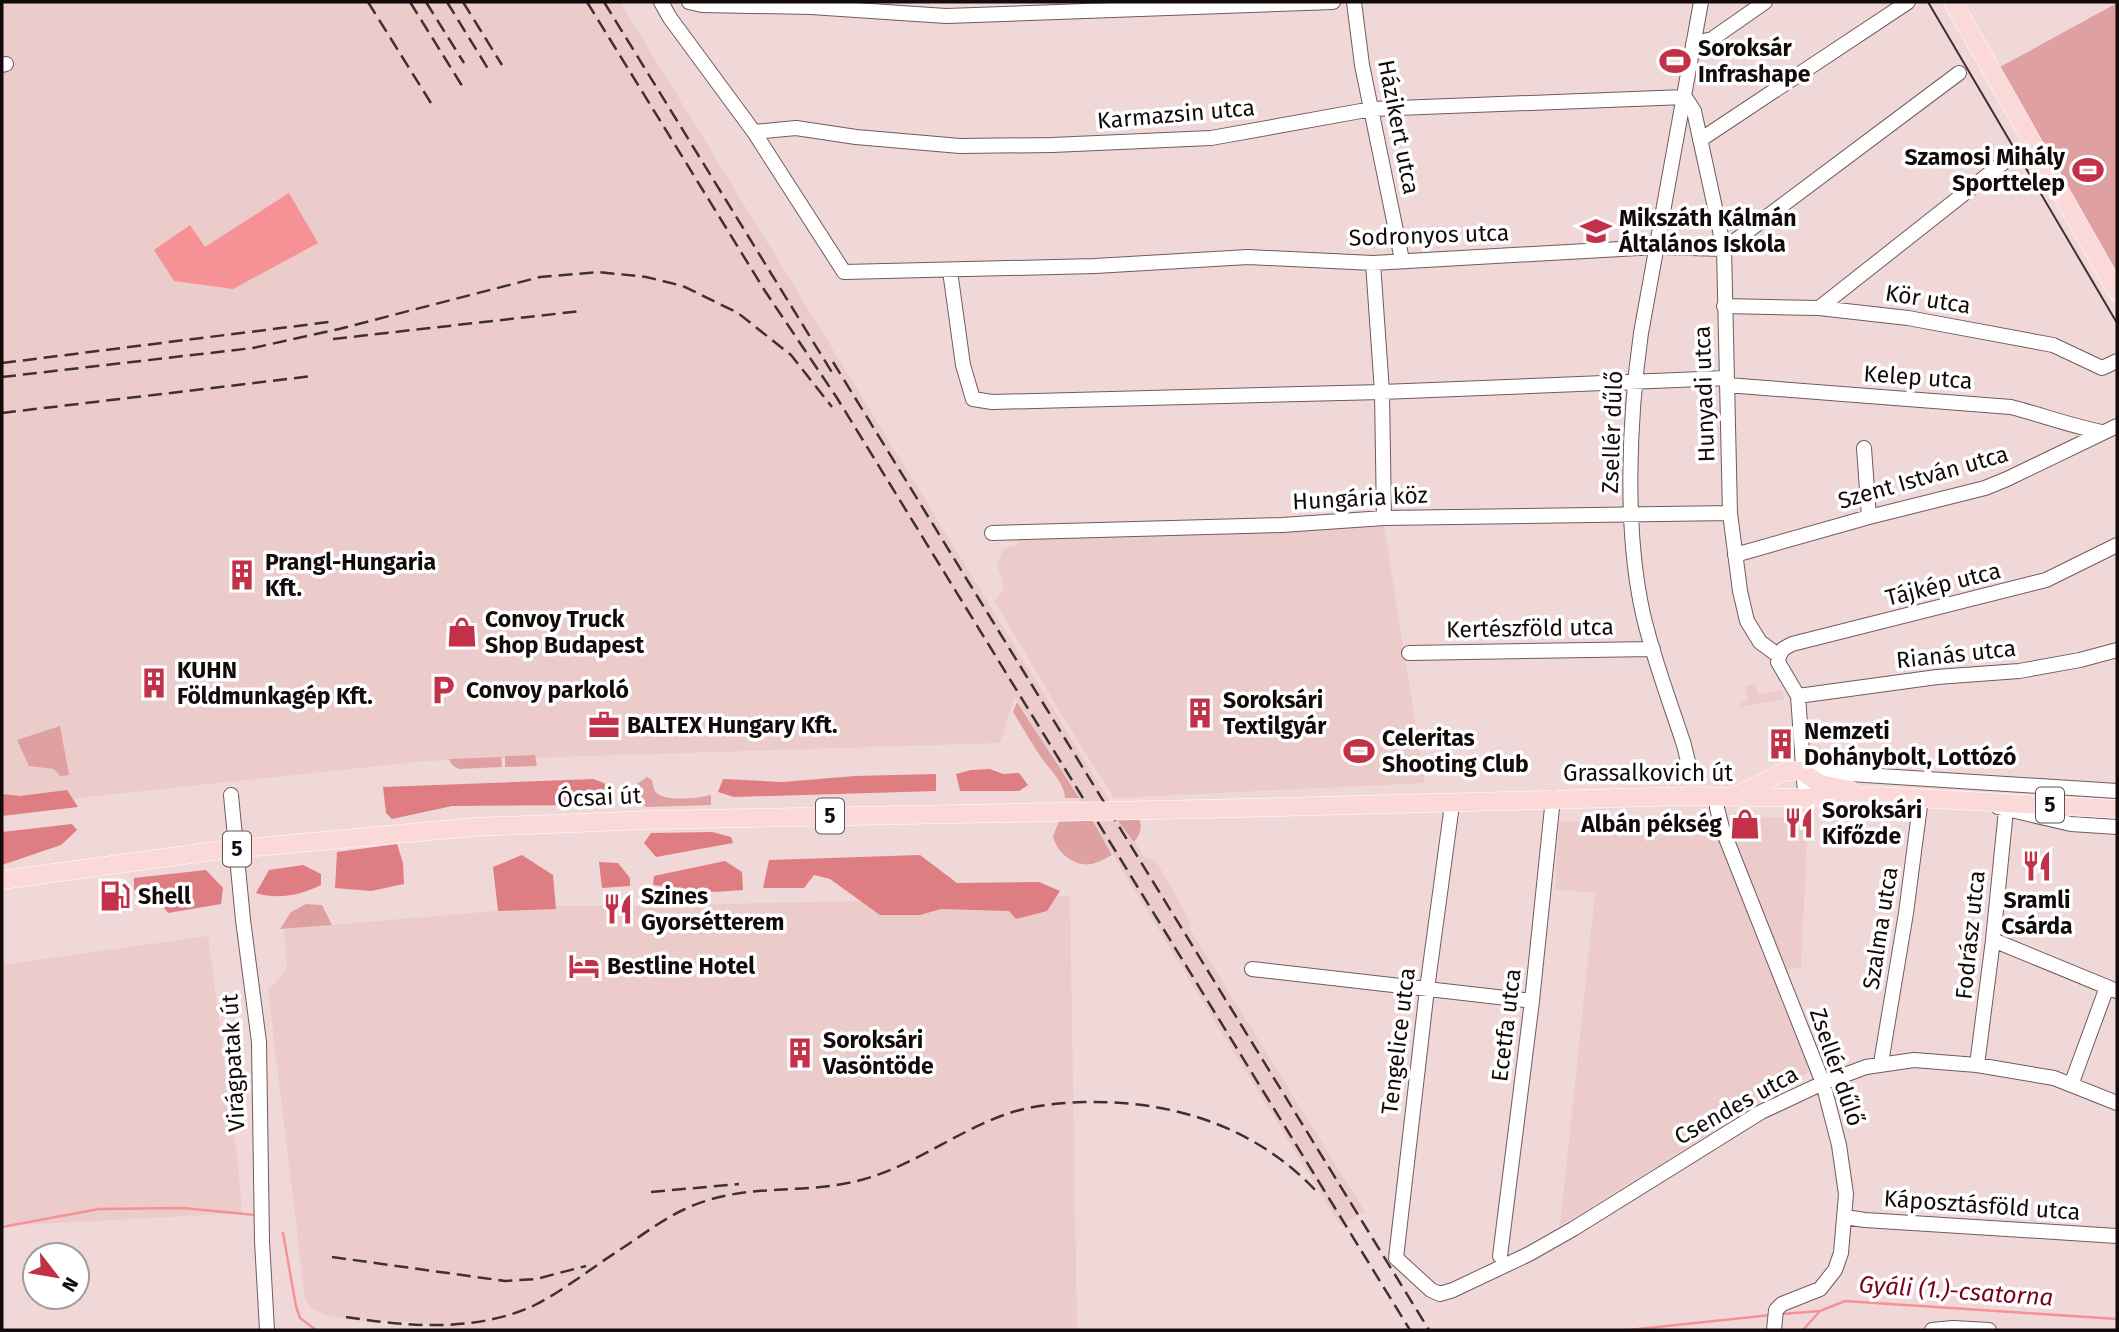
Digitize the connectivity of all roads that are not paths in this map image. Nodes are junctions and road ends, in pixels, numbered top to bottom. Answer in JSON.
{"nodes":[{"id":1,"x":661,"y":2,"type":"edge"},
{"id":2,"x":1333,"y":2,"type":"edge"},
{"id":3,"x":1354,"y":2,"type":"edge"},
{"id":4,"x":1701,"y":2,"type":"edge"},
{"id":5,"x":1765,"y":2,"type":"edge"},
{"id":6,"x":1908,"y":2,"type":"edge"},
{"id":7,"x":1953,"y":2,"type":"edge"},
{"id":8,"x":695,"y":3,"type":"edge"},
{"id":9,"x":1693,"y":44,"type":"junction"},
{"id":10,"x":1959,"y":73,"type":"dead end"},
{"id":11,"x":1685,"y":97,"type":"junction"},
{"id":12,"x":1372,"y":109,"type":"junction"},
{"id":13,"x":754,"y":132,"type":"junction"},
{"id":14,"x":1700,"y":140,"type":"junction"},
{"id":15,"x":2008,"y":159,"type":"dead end"},
{"id":16,"x":1656,"y":247,"type":"junction"},
{"id":17,"x":1724,"y":248,"type":"junction"},
{"id":18,"x":1402,"y":260,"type":"junction"},
{"id":19,"x":1373,"y":263,"type":"junction"},
{"id":20,"x":950,"y":271,"type":"junction"},
{"id":21,"x":2117,"y":292,"type":"edge"},
{"id":22,"x":1724,"y":306,"type":"junction"},
{"id":23,"x":1819,"y":308,"type":"junction"},
{"id":24,"x":2117,"y":361,"type":"edge"},
{"id":25,"x":1634,"y":380,"type":"junction"},
{"id":26,"x":1727,"y":382,"type":"junction"},
{"id":27,"x":1382,"y":392,"type":"junction"},
{"id":28,"x":2117,"y":426,"type":"edge"},
{"id":29,"x":2102,"y":432,"type":"junction"},
{"id":30,"x":1864,"y":448,"type":"dead end"},
{"id":31,"x":1633,"y":513,"type":"junction"},
{"id":32,"x":1730,"y":513,"type":"junction"},
{"id":33,"x":1869,"y":517,"type":"junction"},
{"id":34,"x":1384,"y":518,"type":"junction"},
{"id":35,"x":992,"y":533,"type":"dead end"},
{"id":36,"x":2117,"y":545,"type":"edge"},
{"id":37,"x":1735,"y":555,"type":"junction"},
{"id":38,"x":1653,"y":649,"type":"junction"},
{"id":39,"x":2117,"y":650,"type":"edge"},
{"id":40,"x":1409,"y":653,"type":"dead end"},
{"id":41,"x":1779,"y":656,"type":"junction"},
{"id":42,"x":1798,"y":696,"type":"junction"},
{"id":43,"x":1689,"y":766,"type":"dead end"},
{"id":44,"x":1802,"y":771,"type":"junction"},
{"id":45,"x":2117,"y":791,"type":"edge"},
{"id":46,"x":231,"y":795,"type":"dead end"},
{"id":47,"x":1726,"y":796,"type":"junction"},
{"id":48,"x":1880,"y":796,"type":"junction"},
{"id":49,"x":1553,"y":798,"type":"junction"},
{"id":50,"x":1921,"y":798,"type":"junction"},
{"id":51,"x":1801,"y":799,"type":"junction"},
{"id":52,"x":1984,"y":801,"type":"junction"},
{"id":53,"x":2117,"y":808,"type":"edge"},
{"id":54,"x":1202,"y":809,"type":"joint"},
{"id":55,"x":2006,"y":810,"type":"junction"},
{"id":56,"x":1451,"y":812,"type":"dead end"},
{"id":57,"x":2117,"y":827,"type":"edge"},
{"id":58,"x":236,"y":849,"type":"junction"},
{"id":59,"x":2,"y":880,"type":"edge"},
{"id":60,"x":1993,"y":940,"type":"junction"},
{"id":61,"x":1252,"y":969,"type":"dead end"},
{"id":62,"x":1427,"y":989,"type":"junction"},
{"id":63,"x":2112,"y":989,"type":"edge"},
{"id":64,"x":1532,"y":1001,"type":"junction"},
{"id":65,"x":1881,"y":1063,"type":"junction"},
{"id":66,"x":1977,"y":1066,"type":"junction"},
{"id":67,"x":1823,"y":1083,"type":"junction"},
{"id":68,"x":2070,"y":1085,"type":"junction"},
{"id":69,"x":2117,"y":1104,"type":"edge"},
{"id":70,"x":1845,"y":1217,"type":"junction"},
{"id":71,"x":2117,"y":1236,"type":"edge"},
{"id":72,"x":1500,"y":1256,"type":"dead end"},
{"id":73,"x":1410,"y":1270,"type":"joint"},
{"id":74,"x":1775,"y":1328,"type":"edge"},
{"id":75,"x":267,"y":1330,"type":"edge"},
{"id":76,"x":1934,"y":1330,"type":"edge"},
{"id":77,"x":1989,"y":1330,"type":"edge"}],
"edges":[{"from":1,"to":13,"type":"street"},
{"from":2,"to":8,"type":"street"},
{"from":3,"to":12,"type":"street","name":"Házikert utca"},
{"from":4,"to":9,"type":"street"},
{"from":5,"to":9,"type":"street"},
{"from":6,"to":14,"type":"street"},
{"from":7,"to":21,"type":"main road"},
{"from":9,"to":11,"type":"street"},
{"from":10,"to":17,"type":"street"},
{"from":11,"to":12,"type":"street","name":"Karmazsin utca"},
{"from":11,"to":14,"type":"street","name":"Hunyadi utca"},
{"from":11,"to":16,"type":"street","name":"Zsellér dűlő"},
{"from":12,"to":13,"type":"street","name":"Karmazsin utca"},
{"from":12,"to":18,"type":"street","name":"Házikert utca"},
{"from":13,"to":20,"type":"street","name":"Sodronyos utca"},
{"from":14,"to":17,"type":"street","name":"Hunyadi utca"},
{"from":15,"to":23,"type":"street"},
{"from":16,"to":17,"type":"street","name":"Sodronyos utca"},
{"from":16,"to":18,"type":"street","name":"Sodronyos utca"},
{"from":16,"to":25,"type":"street","name":"Zsellér dűlő"},
{"from":17,"to":22,"type":"street","name":"Hunyadi utca"},
{"from":18,"to":19,"type":"street","name":"Sodronyos utca"},
{"from":19,"to":20,"type":"street","name":"Sodronyos utca"},
{"from":19,"to":27,"type":"street"},
{"from":20,"to":27,"type":"street","name":"Kelep utca"},
{"from":22,"to":23,"type":"street","name":"Kör utca"},
{"from":22,"to":26,"type":"street","name":"Hunyadi utca"},
{"from":23,"to":24,"type":"street","name":"Kör utca"},
{"from":25,"to":26,"type":"street","name":"Kelep utca"},
{"from":25,"to":27,"type":"street","name":"Kelep utca"},
{"from":25,"to":31,"type":"street","name":"Zsellér dűlő"},
{"from":26,"to":29,"type":"street","name":"Kelep utca"},
{"from":26,"to":32,"type":"street","name":"Hunyadi utca"},
{"from":27,"to":34,"type":"street"},
{"from":28,"to":29,"type":"street","name":"Szent István utca"},
{"from":29,"to":33,"type":"street","name":"Szent István utca"},
{"from":30,"to":33,"type":"street"},
{"from":31,"to":32,"type":"street","name":"Hungária köz"},
{"from":31,"to":34,"type":"street","name":"Hungária köz"},
{"from":31,"to":38,"type":"street","name":"Zsellér dűlő"},
{"from":32,"to":37,"type":"street","name":"Hunyadi utca"},
{"from":33,"to":37,"type":"street","name":"Szent István utca"},
{"from":34,"to":35,"type":"street","name":"Hungária köz"},
{"from":36,"to":41,"type":"street","name":"Tájkép utca"},
{"from":37,"to":41,"type":"street","name":"Hunyadi utca"},
{"from":38,"to":40,"type":"street","name":"Kertészföld utca"},
{"from":38,"to":43,"type":"street","name":"Zsellér dűlő"},
{"from":39,"to":42,"type":"street","name":"Rianás utca"},
{"from":41,"to":42,"type":"street","name":"Hunyadi utca"},
{"from":42,"to":44,"type":"street","name":"Hunyadi utca"},
{"from":44,"to":45,"type":"street"},
{"from":44,"to":47,"type":"main road"},
{"from":44,"to":48,"type":"main road"},
{"from":44,"to":51,"type":"street"},
{"from":46,"to":58,"type":"street","name":"Virágpatak út"},
{"from":47,"to":49,"type":"main road","name":"Grassalkovich út","number":"5"},
{"from":47,"to":51,"type":"main road","name":"Grassalkovich út","number":"5"},
{"from":47,"to":67,"type":"street","name":"Zsellér dűlő"},
{"from":48,"to":50,"type":"main road","name":"Grassalkovich út","number":"5"},
{"from":48,"to":51,"type":"main road","name":"Grassalkovich út","number":"5"},
{"from":49,"to":54,"type":"main road","name":"Grassalkovich út","number":"5"},
{"from":49,"to":64,"type":"street","name":"Ecetfa utca"},
{"from":50,"to":52,"type":"main road","name":"Grassalkovich út","number":"5"},
{"from":50,"to":65,"type":"street","name":"Szalma utca"},
{"from":52,"to":53,"type":"main road","name":"Grassalkovich út","number":"5"},
{"from":52,"to":55,"type":"street","name":"Grassalkovich út"},
{"from":54,"to":58,"type":"main road","name":"Ócsai út","number":"5","bridge":true},
{"from":55,"to":57,"type":"street","name":"Grassalkovich út"},
{"from":55,"to":60,"type":"street","name":"Fodrász utca"},
{"from":56,"to":62,"type":"street","name":"Tengelice utca"},
{"from":58,"to":59,"type":"main road","name":"Ócsai út","number":"5"},
{"from":58,"to":75,"type":"street","name":"Virágpatak út"},
{"from":60,"to":63,"type":"street"},
{"from":60,"to":66,"type":"street","name":"Fodrász utca"},
{"from":61,"to":62,"type":"street"},
{"from":62,"to":64,"type":"street"},
{"from":62,"to":73,"type":"street","name":"Tengelice utca"},
{"from":63,"to":68,"type":"street"},
{"from":64,"to":72,"type":"street","name":"Ecetfa utca"},
{"from":65,"to":66,"type":"street","name":"Csendes utca"},
{"from":65,"to":67,"type":"street","name":"Csendes utca"},
{"from":66,"to":68,"type":"street","name":"Csendes utca"},
{"from":67,"to":70,"type":"street","name":"Zsellér dűlő"},
{"from":67,"to":73,"type":"street","name":"Csendes utca"},
{"from":68,"to":69,"type":"street","name":"Csendes utca"},
{"from":70,"to":71,"type":"street","name":"Káposztásföld utca"},
{"from":70,"to":74,"type":"street","name":"Zsellér dűlő"},
{"from":76,"to":77,"type":"street"}]}
